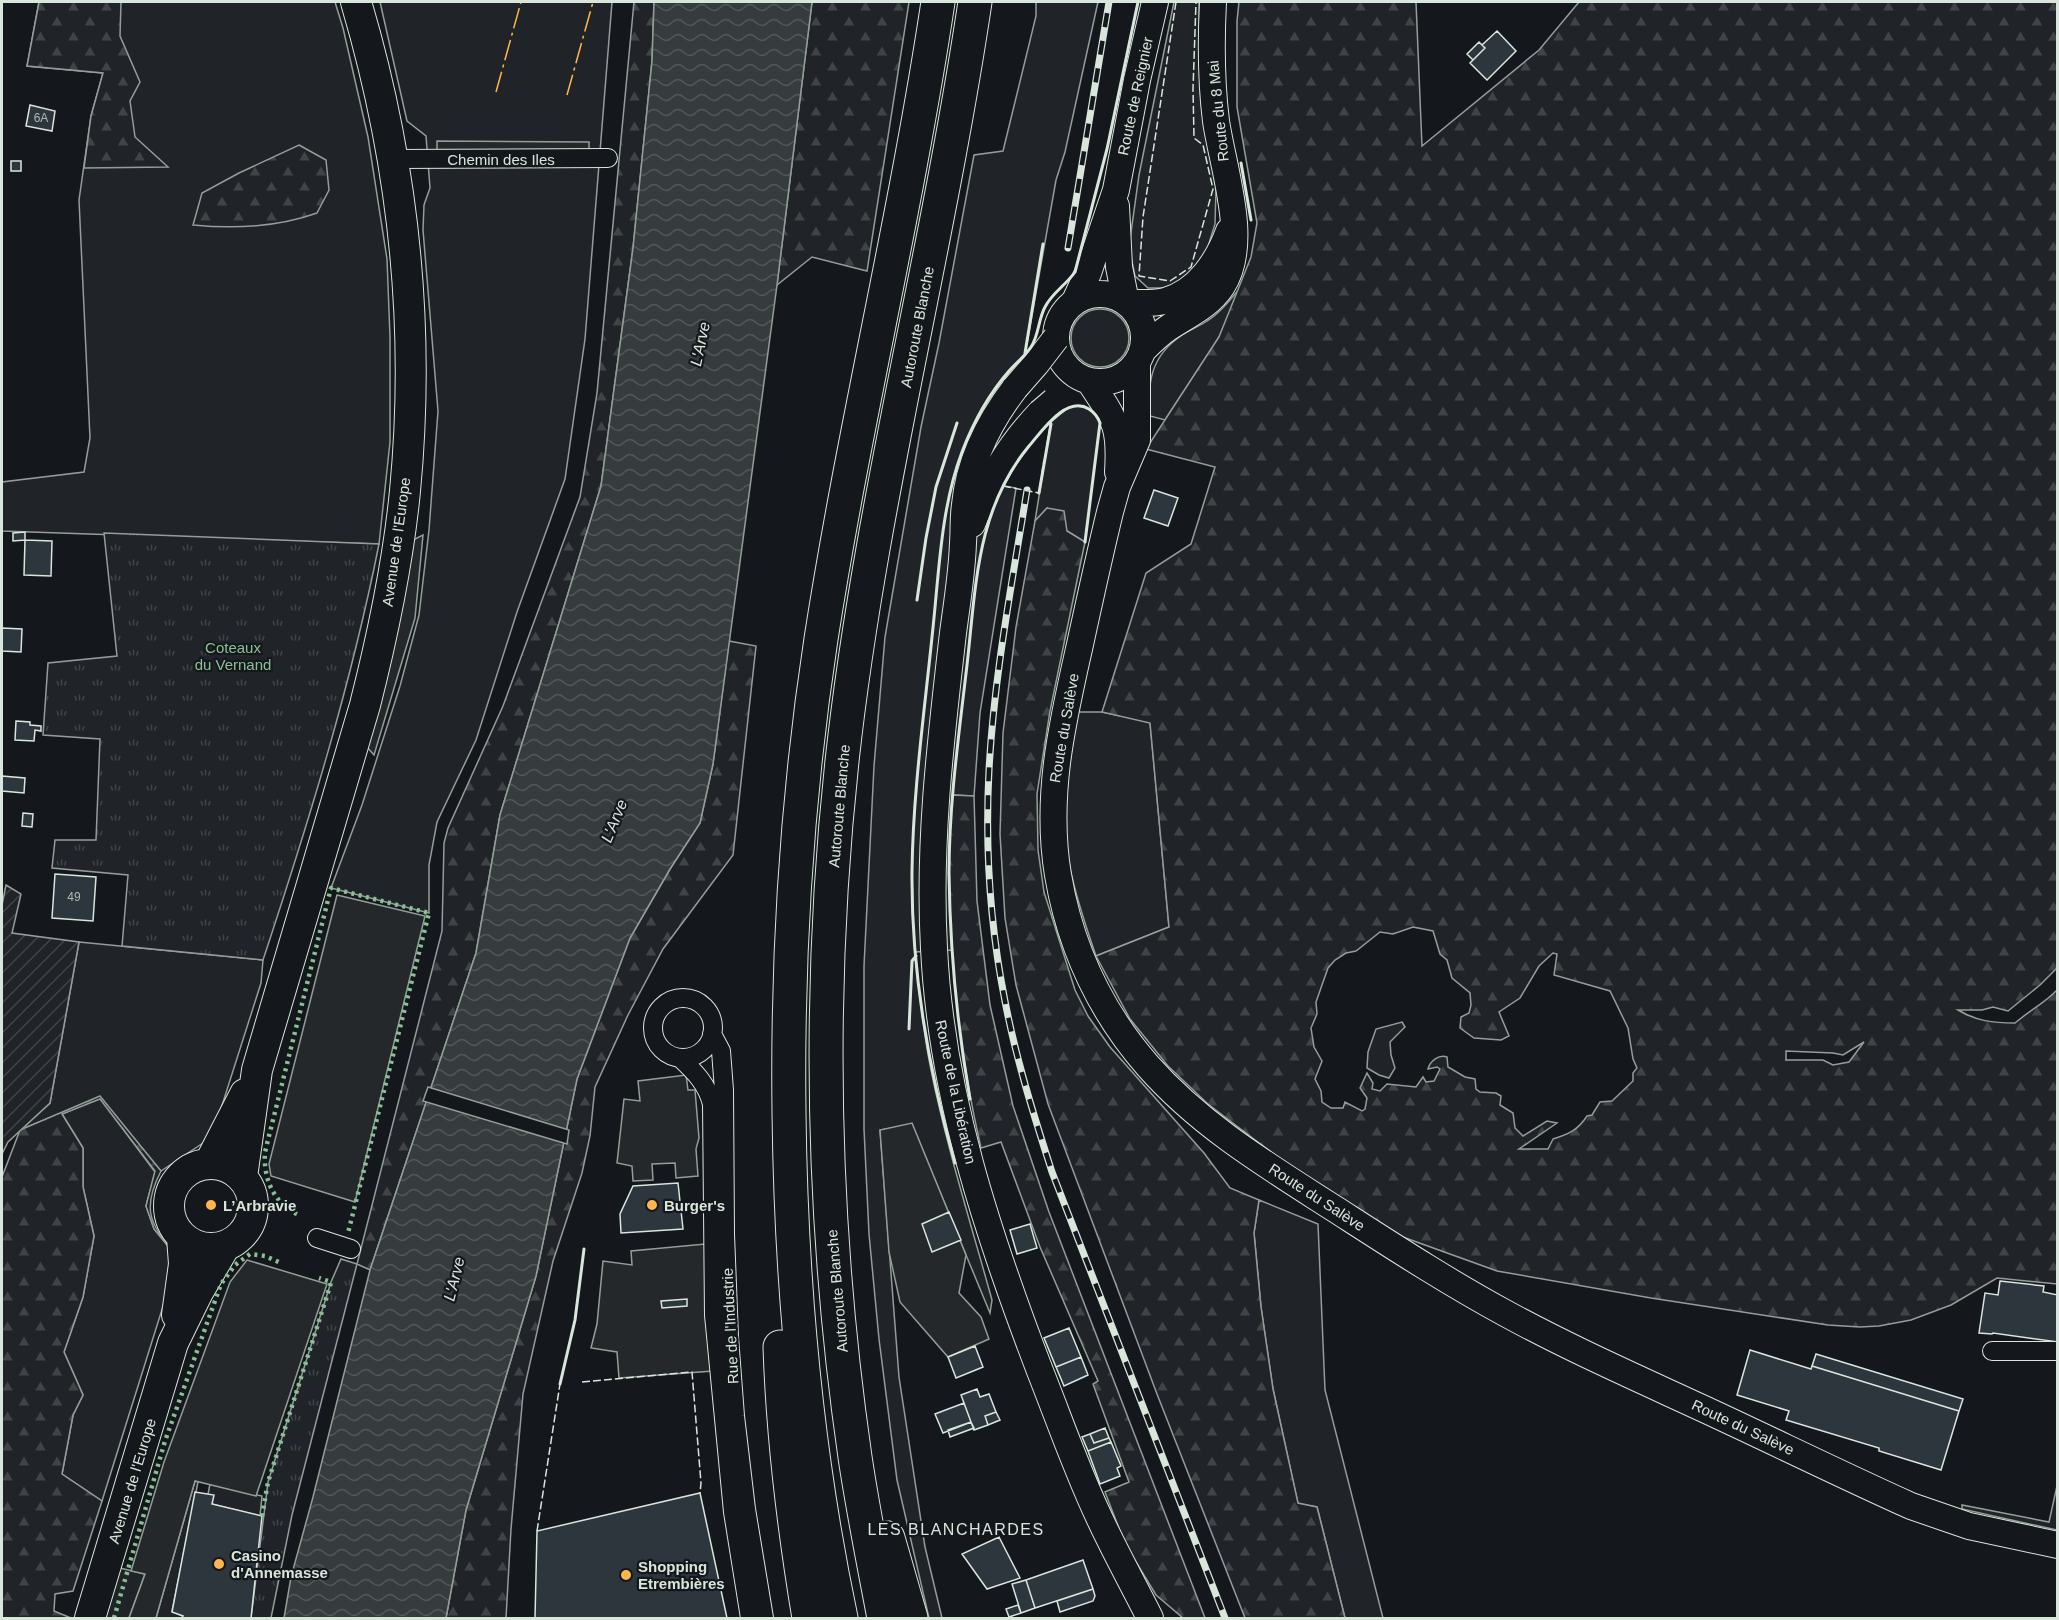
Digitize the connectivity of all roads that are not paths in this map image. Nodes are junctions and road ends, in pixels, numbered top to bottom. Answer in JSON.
{"nodes":[{"id":1,"x":356,"y":2,"type":"edge"},
{"id":2,"x":938,"y":2,"type":"edge"},
{"id":3,"x":975,"y":2,"type":"edge"},
{"id":4,"x":1155,"y":2,"type":"edge"},
{"id":5,"x":1213,"y":2,"type":"edge"},
{"id":6,"x":608,"y":158,"type":"dead end"},
{"id":7,"x":394,"y":159,"type":"junction"},
{"id":8,"x":1116,"y":190,"type":"junction"},
{"id":9,"x":1233,"y":219,"type":"junction"},
{"id":10,"x":1127,"y":302,"type":"junction"},
{"id":11,"x":1073,"y":303,"type":"junction"},
{"id":12,"x":1058,"y":349,"type":"junction"},
{"id":13,"x":1140,"y":356,"type":"junction"},
{"id":14,"x":1089,"y":381,"type":"junction"},
{"id":15,"x":1117,"y":488,"type":"junction"},
{"id":16,"x":963,"y":544,"type":"junction"},
{"id":17,"x":788,"y":1022,"type":"junction"},
{"id":18,"x":712,"y":1034,"type":"junction"},
{"id":19,"x":680,"y":1058,"type":"junction"},
{"id":20,"x":257,"y":1070,"type":"junction"},
{"id":21,"x":209,"y":1164,"type":"junction"},
{"id":22,"x":242,"y":1177,"type":"junction"},
{"id":23,"x":182,"y":1237,"type":"junction"},
{"id":24,"x":316,"y":1238,"type":"dead end"},
{"id":25,"x":225,"y":1246,"type":"junction"},
{"id":26,"x":351,"y":1249,"type":"dead end"},
{"id":27,"x":173,"y":1343,"type":"junction"},
{"id":28,"x":1992,"y":1351,"type":"dead end"},
{"id":29,"x":2058,"y":1351,"type":"edge"},
{"id":30,"x":846,"y":1386,"type":"junction"},
{"id":31,"x":2058,"y":1545,"type":"edge"},
{"id":32,"x":1129,"y":1576,"type":"junction"},
{"id":33,"x":90,"y":1618,"type":"edge"},
{"id":34,"x":750,"y":1618,"type":"edge"},
{"id":35,"x":764,"y":1618,"type":"edge"},
{"id":36,"x":809,"y":1618,"type":"edge"},
{"id":37,"x":841,"y":1618,"type":"edge"},
{"id":38,"x":884,"y":1618,"type":"edge"},
{"id":39,"x":911,"y":1618,"type":"edge"},
{"id":40,"x":1129,"y":1618,"type":"edge"},
{"id":41,"x":1150,"y":1618,"type":"edge"}],
"edges":[{"from":1,"to":7,"type":"main road","name":"Avenue de l'Europe"},
{"from":2,"to":17,"type":"highway"},
{"from":3,"to":30,"type":"highway","name":"Autoroute Blanche"},
{"from":4,"to":8,"type":"main road","name":"Route de Reignier"},
{"from":5,"to":9,"type":"main road","name":"Route du 8 Mai"},
{"from":6,"to":7,"type":"street","name":"Chemin des Iles"},
{"from":7,"to":20,"type":"main road","name":"Avenue de l'Europe"},
{"from":8,"to":10,"type":"main road","name":"Route de Reignier"},
{"from":8,"to":11,"type":"main road","name":"Route de Reignier"},
{"from":9,"to":10,"type":"main road","name":"Route du 8 Mai"},
{"from":9,"to":13,"type":"main road","name":"Route du 8 Mai"},
{"from":10,"to":11,"type":"main road"},
{"from":10,"to":13,"type":"main road"},
{"from":11,"to":12,"type":"main road"},
{"from":12,"to":14,"type":"main road"},
{"from":12,"to":16,"type":"main road","name":"Route de la Libération","bridge":true},
{"from":13,"to":14,"type":"main road"},
{"from":13,"to":15,"type":"main road","name":"Route du Salève"},
{"from":14,"to":15,"type":"main road","name":"Route du Salève"},
{"from":14,"to":16,"type":"main road","name":"Route de la Libération","bridge":true},
{"from":15,"to":31,"type":"main road","name":"Route du Salève"},
{"from":16,"to":32,"type":"main road","name":"Route de la Libération"},
{"from":17,"to":36,"type":"highway"},
{"from":17,"to":37,"type":"highway"},
{"from":18,"to":19,"type":"street"},
{"from":18,"to":19,"type":"street","name":"Rue de l'Industrie"},
{"from":18,"to":35,"type":"street","name":"Rue de l'Industrie"},
{"from":19,"to":34,"type":"street","name":"Rue de l'Industrie"},
{"from":20,"to":21,"type":"main road","name":"Avenue de l'Europe"},
{"from":20,"to":22,"type":"main road","name":"Avenue de l'Europe"},
{"from":21,"to":22,"type":"main road"},
{"from":21,"to":23,"type":"main road"},
{"from":22,"to":25,"type":"main road"},
{"from":23,"to":25,"type":"main road"},
{"from":23,"to":27,"type":"main road","name":"Avenue de l'Europe"},
{"from":24,"to":26,"type":"street"},
{"from":25,"to":27,"type":"main road","name":"Avenue de l'Europe"},
{"from":27,"to":33,"type":"main road","name":"Avenue de l'Europe"},
{"from":28,"to":29,"type":"street"},
{"from":30,"to":38,"type":"highway","name":"Autoroute Blanche"},
{"from":30,"to":39,"type":"highway"},
{"from":32,"to":40,"type":"main road","name":"Route de la Libération"},
{"from":32,"to":41,"type":"main road","name":"Route de la Libération"}]}
